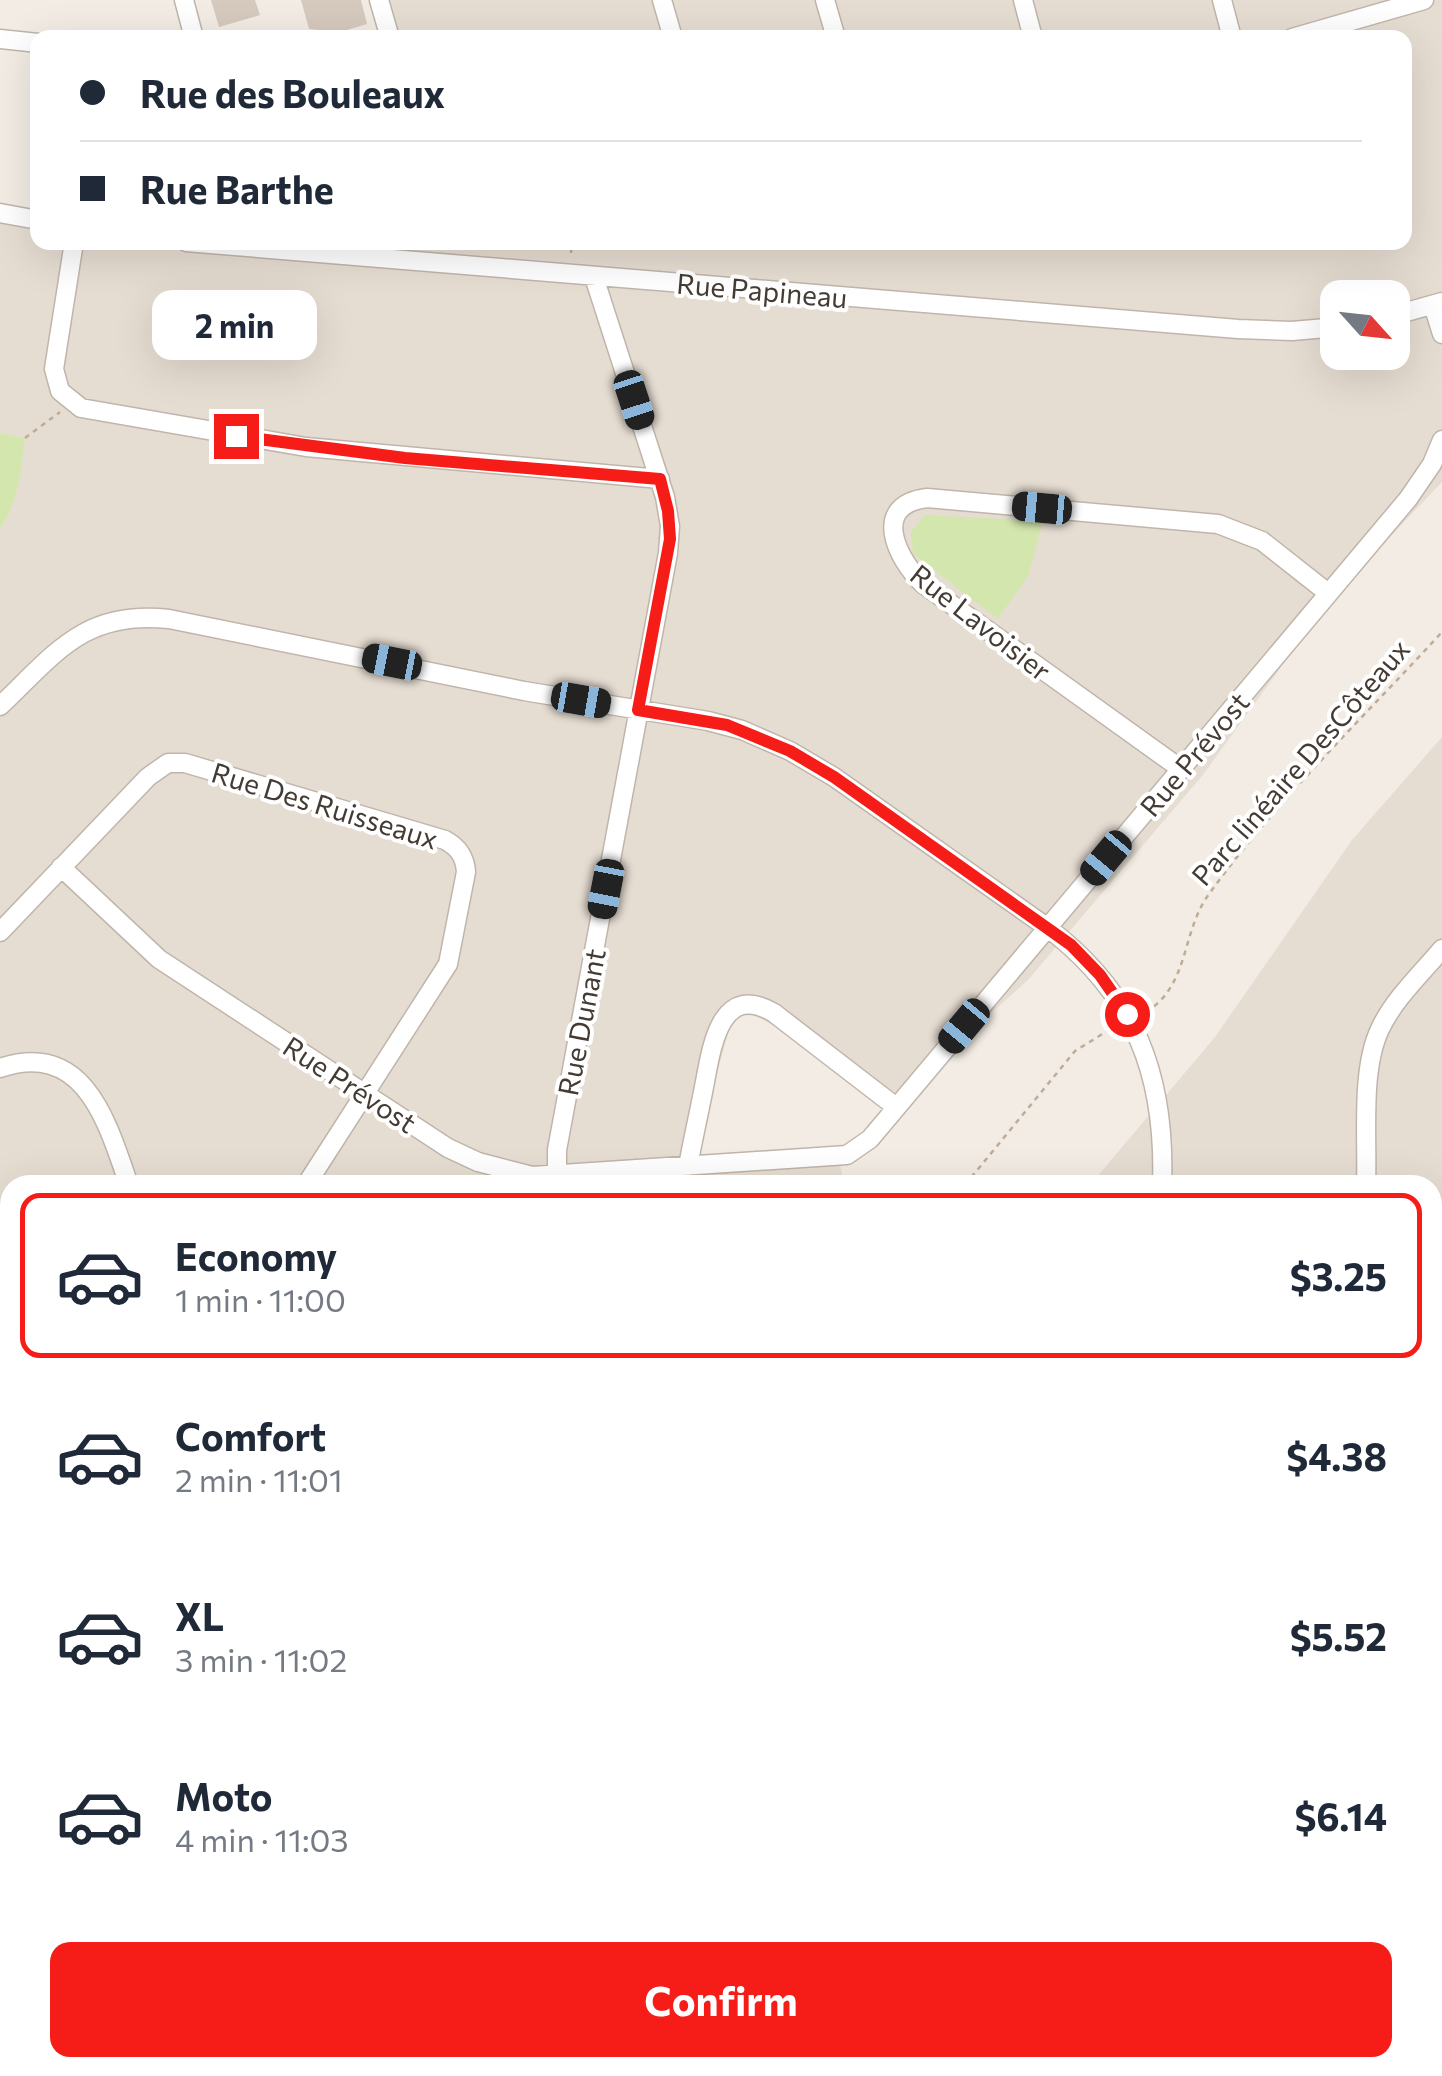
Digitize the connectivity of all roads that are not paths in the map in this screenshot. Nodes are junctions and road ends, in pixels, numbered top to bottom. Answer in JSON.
{"nodes":[{"id":1,"x":184,"y":0,"type":"edge"},
{"id":2,"x":379,"y":0,"type":"edge"},
{"id":3,"x":662,"y":0,"type":"edge"},
{"id":4,"x":826,"y":0,"type":"edge"},
{"id":5,"x":1022,"y":0,"type":"edge"},
{"id":6,"x":1222,"y":0,"type":"edge"},
{"id":7,"x":1417,"y":1,"type":"edge"},
{"id":8,"x":192,"y":30,"type":"edge"},
{"id":9,"x":388,"y":30,"type":"edge"},
{"id":10,"x":671,"y":30,"type":"edge"},
{"id":11,"x":834,"y":30,"type":"edge"},
{"id":12,"x":1031,"y":30,"type":"edge"},
{"id":13,"x":1230,"y":30,"type":"edge"},
{"id":14,"x":1319,"y":30,"type":"edge"},
{"id":15,"x":0,"y":39,"type":"edge"},
{"id":16,"x":30,"y":42,"type":"edge"},
{"id":17,"x":0,"y":213,"type":"edge"},
{"id":18,"x":30,"y":219,"type":"edge"},
{"id":19,"x":73,"y":250,"type":"edge"},
{"id":20,"x":279,"y":250,"type":"edge"},
{"id":21,"x":594,"y":277,"type":"junction"},
{"id":22,"x":1437,"y":303,"type":"edge"},
{"id":23,"x":1410,"y":311,"type":"edge"},
{"id":24,"x":1320,"y":328,"type":"edge"},
{"id":25,"x":1442,"y":334,"type":"edge"},
{"id":26,"x":1442,"y":440,"type":"edge"},
{"id":27,"x":660,"y":479,"type":"junction"},
{"id":28,"x":1328,"y":593,"type":"junction"},
{"id":29,"x":0,"y":706,"type":"edge"},
{"id":30,"x":638,"y":710,"type":"junction"},
{"id":31,"x":1181,"y":769,"type":"junction"},
{"id":32,"x":61,"y":868,"type":"junction"},
{"id":33,"x":1048,"y":928,"type":"junction"},
{"id":34,"x":0,"y":932,"type":"edge"},
{"id":35,"x":1442,"y":948,"type":"edge"},
{"id":36,"x":0,"y":1068,"type":"edge"},
{"id":37,"x":364,"y":1094,"type":"junction"},
{"id":38,"x":896,"y":1107,"type":"junction"},
{"id":39,"x":688,"y":1166,"type":"junction"},
{"id":40,"x":125,"y":1175,"type":"edge"},
{"id":41,"x":312,"y":1175,"type":"edge"},
{"id":42,"x":521,"y":1175,"type":"edge"},
{"id":43,"x":557,"y":1175,"type":"edge"},
{"id":44,"x":603,"y":1175,"type":"edge"},
{"id":45,"x":1162,"y":1175,"type":"edge"},
{"id":46,"x":1366,"y":1175,"type":"edge"}],
"edges":[{"from":1,"to":8,"type":"street"},
{"from":2,"to":9,"type":"street"},
{"from":3,"to":10,"type":"street"},
{"from":4,"to":11,"type":"street"},
{"from":5,"to":12,"type":"street"},
{"from":6,"to":13,"type":"street"},
{"from":7,"to":14,"type":"street"},
{"from":15,"to":16,"type":"street"},
{"from":17,"to":18,"type":"street"},
{"from":19,"to":27,"type":"street"},
{"from":20,"to":21,"type":"street","name":"Rue Papineau"},
{"from":21,"to":24,"type":"street","name":"Rue Papineau"},
{"from":21,"to":27,"type":"street","name":"Rue Dunant"},
{"from":22,"to":23,"type":"street"},
{"from":22,"to":25,"type":"street"},
{"from":26,"to":28,"type":"street","name":"Rue Prévost"},
{"from":27,"to":30,"type":"street","name":"Rue Dunant"},
{"from":28,"to":31,"type":"street","name":"Rue Prévost"},
{"from":28,"to":31,"type":"street","name":"Rue Lavoisier"},
{"from":29,"to":30,"type":"street"},
{"from":30,"to":33,"type":"street"},
{"from":30,"to":43,"type":"street","name":"Rue Dunant"},
{"from":31,"to":33,"type":"street","name":"Rue Prévost"},
{"from":32,"to":34,"type":"street","name":"Rue Des Ruisseaux"},
{"from":32,"to":37,"type":"street","name":"Rue Prévost"},
{"from":32,"to":37,"type":"street","name":"Rue Des Ruisseaux"},
{"from":33,"to":38,"type":"street","name":"Rue Prévost"},
{"from":33,"to":45,"type":"street"},
{"from":35,"to":46,"type":"street"},
{"from":36,"to":40,"type":"street"},
{"from":37,"to":41,"type":"street","name":"Rue Des Ruisseaux"},
{"from":37,"to":42,"type":"street","name":"Rue Prévost"},
{"from":38,"to":39,"type":"street","name":"Rue Prévost"},
{"from":38,"to":39,"type":"street"},
{"from":39,"to":44,"type":"street","name":"Rue Prévost"}]}
